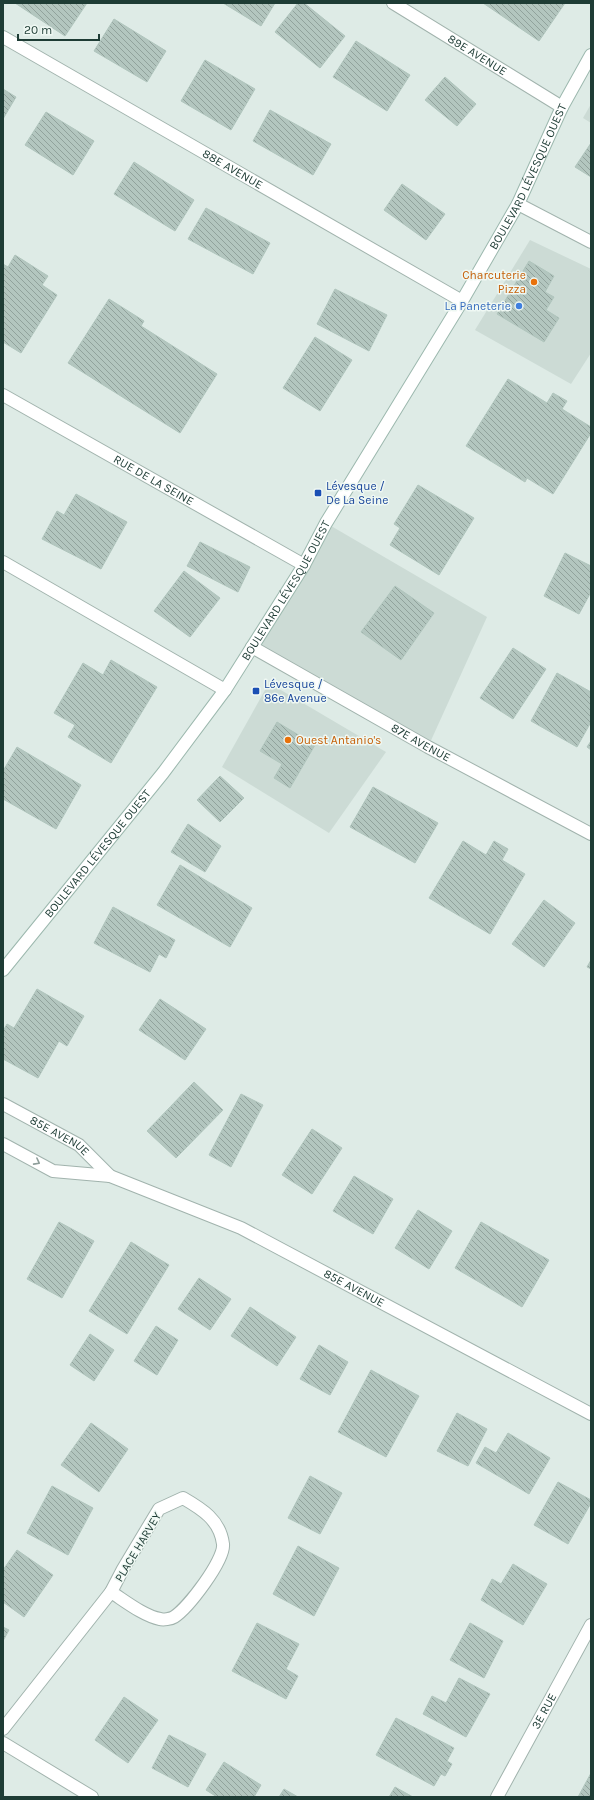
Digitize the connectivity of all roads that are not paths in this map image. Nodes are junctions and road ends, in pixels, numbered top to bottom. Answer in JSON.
{"nodes":[{"id":1,"x":393,"y":3,"type":"edge"},
{"id":2,"x":3,"y":37,"type":"edge"},
{"id":3,"x":591,"y":55,"type":"edge"},
{"id":4,"x":562,"y":107,"type":"junction"},
{"id":5,"x":518,"y":204,"type":"junction"},
{"id":6,"x":591,"y":242,"type":"edge"},
{"id":7,"x":462,"y":301,"type":"junction"},
{"id":8,"x":3,"y":395,"type":"edge"},
{"id":9,"x":3,"y":562,"type":"edge"},
{"id":10,"x":304,"y":565,"type":"junction"},
{"id":11,"x":252,"y":647,"type":"junction"},
{"id":12,"x":225,"y":690,"type":"junction"},
{"id":13,"x":591,"y":834,"type":"edge"},
{"id":14,"x":3,"y":970,"type":"edge"},
{"id":15,"x":3,"y":1104,"type":"edge"},
{"id":16,"x":3,"y":1144,"type":"edge"},
{"id":17,"x":110,"y":1176,"type":"junction"},
{"id":18,"x":591,"y":1414,"type":"edge"},
{"id":19,"x":112,"y":1592,"type":"junction"},
{"id":20,"x":591,"y":1625,"type":"edge"},
{"id":21,"x":3,"y":1729,"type":"edge"},
{"id":22,"x":3,"y":1743,"type":"edge"},
{"id":23,"x":92,"y":1797,"type":"edge"},
{"id":24,"x":497,"y":1797,"type":"edge"}],
"edges":[{"from":1,"to":4,"type":"street","name":"89E AVENUE"},
{"from":2,"to":7,"type":"street","name":"88E AVENUE"},
{"from":3,"to":4,"type":"street","name":"BOULEVARD LÉVESQUE OUEST"},
{"from":4,"to":5,"type":"street","name":"BOULEVARD LÉVESQUE OUEST"},
{"from":5,"to":6,"type":"street"},
{"from":5,"to":7,"type":"street","name":"BOULEVARD LÉVESQUE OUEST"},
{"from":7,"to":10,"type":"street","name":"BOULEVARD LÉVESQUE OUEST"},
{"from":8,"to":10,"type":"street","name":"RUE DE LA SEINE"},
{"from":9,"to":12,"type":"street"},
{"from":10,"to":11,"type":"street","name":"BOULEVARD LÉVESQUE OUEST"},
{"from":11,"to":12,"type":"street","name":"BOULEVARD LÉVESQUE OUEST"},
{"from":11,"to":13,"type":"street","name":"87E AVENUE"},
{"from":12,"to":14,"type":"street","name":"BOULEVARD LÉVESQUE OUEST"},
{"from":15,"to":17,"type":"street","name":"85E AVENUE"},
{"from":16,"to":17,"type":"street","name":"85E AVENUE","one_way":true},
{"from":17,"to":18,"type":"street","name":"85E AVENUE"},
{"from":19,"to":19,"type":"street","name":"PLACE HARVEY"},
{"from":19,"to":21,"type":"street","name":"PLACE HARVEY"},
{"from":20,"to":24,"type":"street","name":"3E RUE"},
{"from":22,"to":23,"type":"street"}]}
